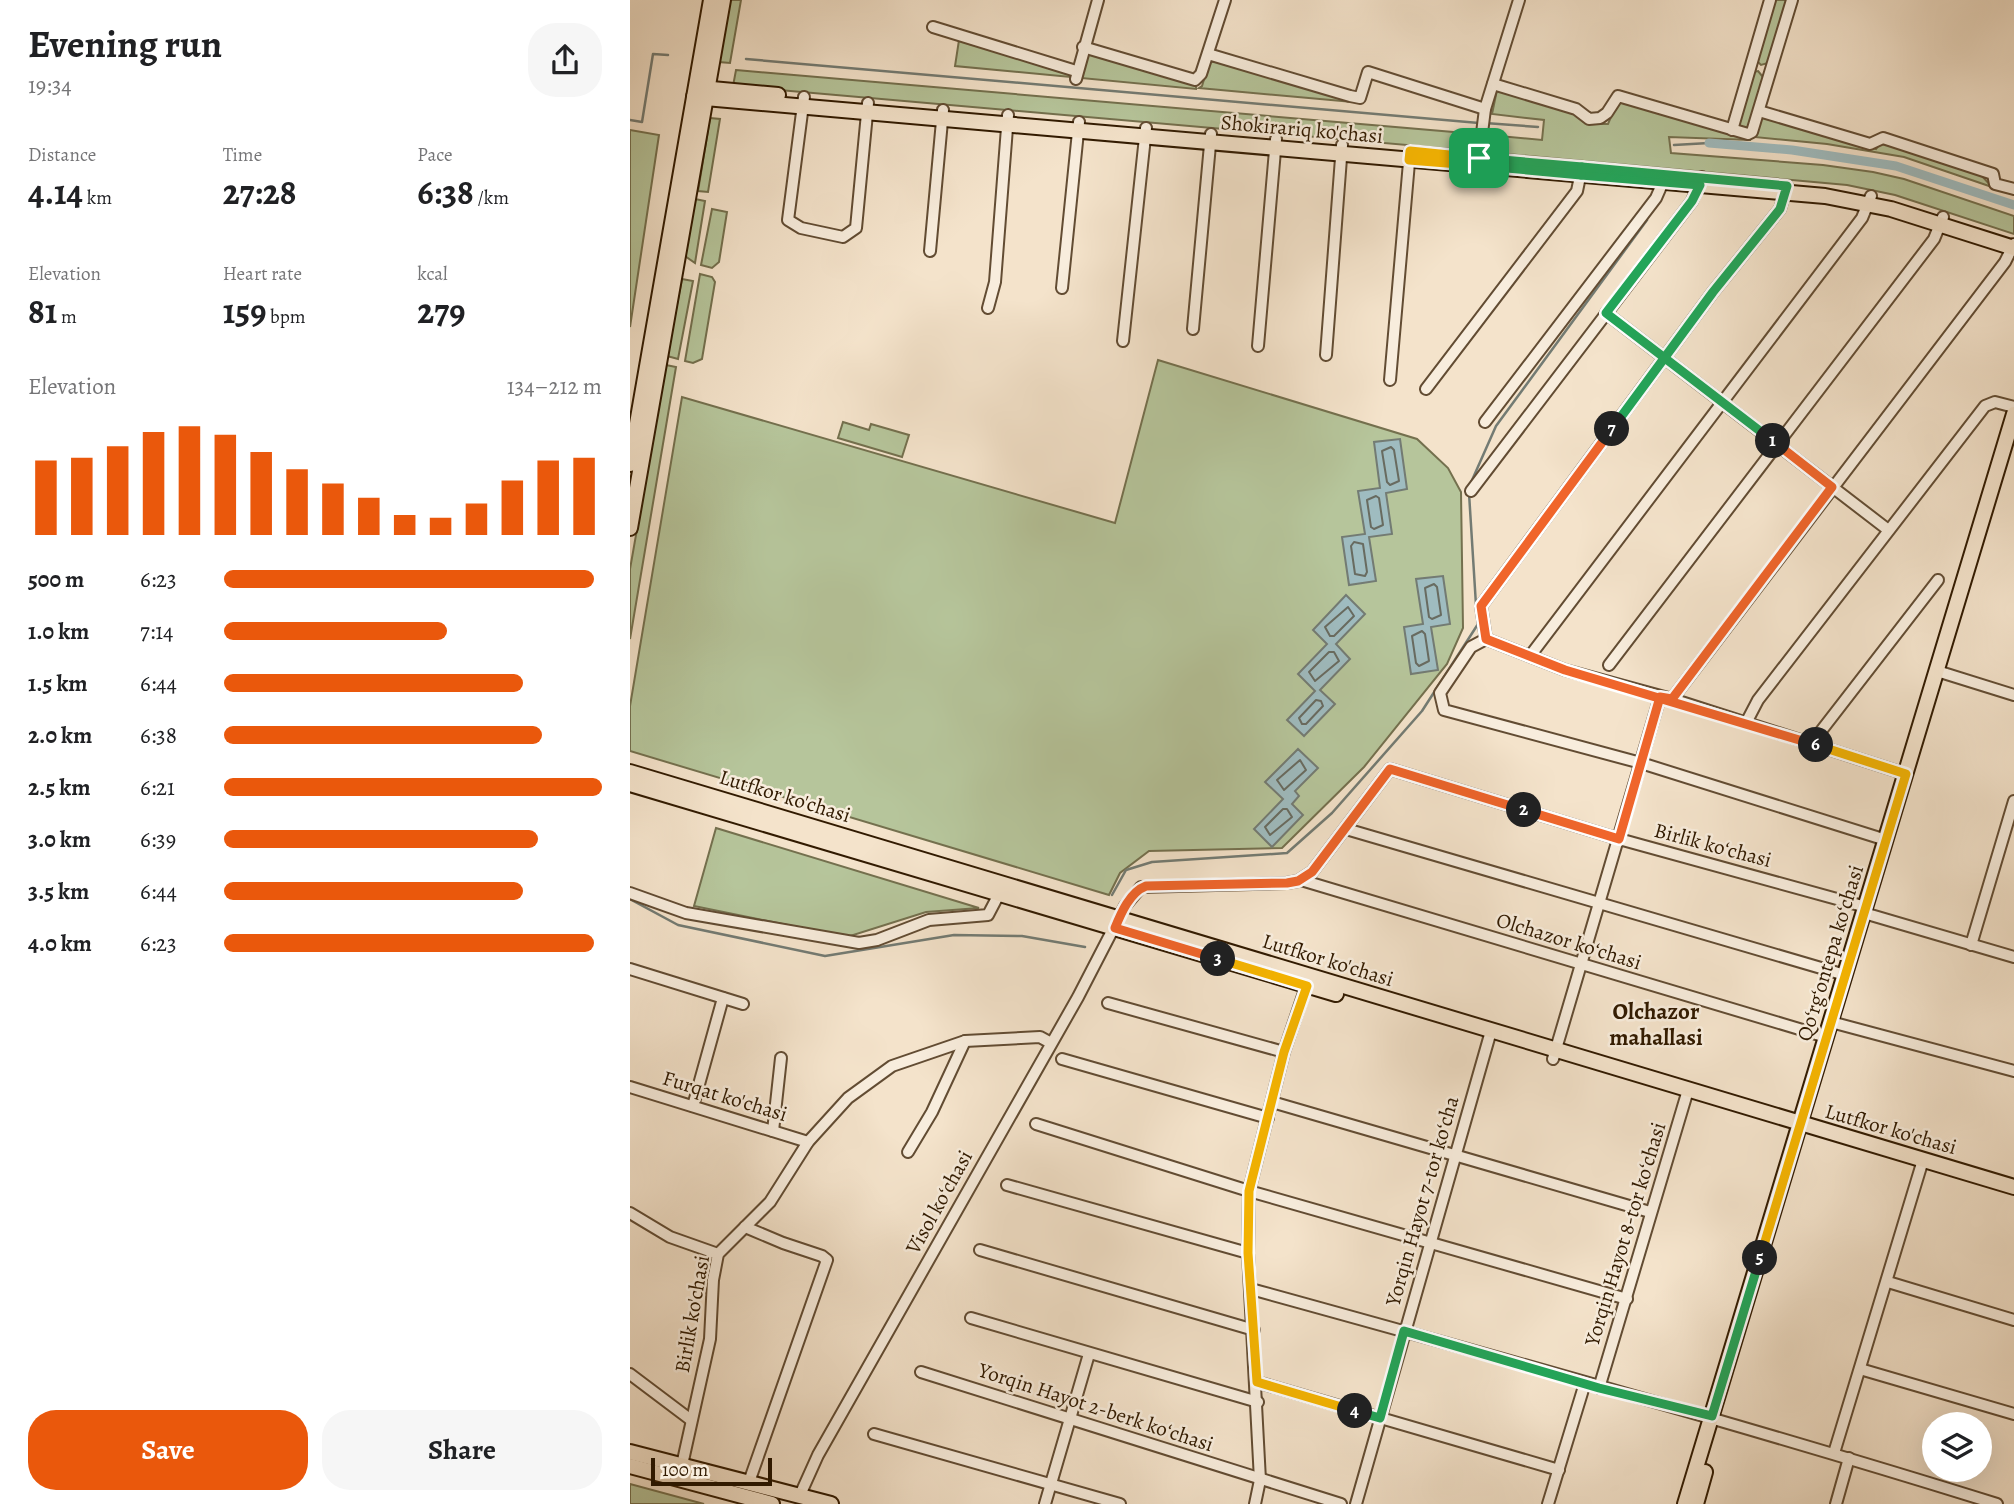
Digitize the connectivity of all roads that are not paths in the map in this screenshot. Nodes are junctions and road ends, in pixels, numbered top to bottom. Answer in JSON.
{"nodes":[{"id":1,"x":711,"y":0,"type":"edge"},
{"id":2,"x":723,"y":0,"type":"edge"},
{"id":3,"x":1098,"y":0,"type":"edge"},
{"id":4,"x":1225,"y":0,"type":"edge"},
{"id":5,"x":1519,"y":0,"type":"edge"},
{"id":6,"x":1770,"y":0,"type":"edge"},
{"id":7,"x":1792,"y":0,"type":"edge"},
{"id":8,"x":933,"y":27,"type":"dead end"},
{"id":9,"x":1083,"y":47,"type":"junction"},
{"id":10,"x":1208,"y":54,"type":"junction"},
{"id":11,"x":1493,"y":84,"type":"junction"},
{"id":12,"x":700,"y":93,"type":"junction"},
{"id":13,"x":804,"y":102,"type":"junction"},
{"id":14,"x":867,"y":108,"type":"junction"},
{"id":15,"x":1759,"y":110,"type":"junction"},
{"id":16,"x":943,"y":114,"type":"junction"},
{"id":17,"x":1484,"y":118,"type":"junction"},
{"id":18,"x":1008,"y":120,"type":"junction"},
{"id":19,"x":1079,"y":126,"type":"junction"},
{"id":20,"x":1732,"y":131,"type":"junction"},
{"id":21,"x":1145,"y":132,"type":"junction"},
{"id":22,"x":1210,"y":138,"type":"junction"},
{"id":23,"x":1276,"y":144,"type":"junction"},
{"id":24,"x":1342,"y":149,"type":"junction"},
{"id":25,"x":1409,"y":155,"type":"junction"},
{"id":26,"x":1479,"y":158,"type":"junction"},
{"id":27,"x":1582,"y":171,"type":"junction"},
{"id":28,"x":1701,"y":181,"type":"junction"},
{"id":29,"x":1663,"y":182,"type":"junction"},
{"id":30,"x":1787,"y":189,"type":"junction"},
{"id":31,"x":2014,"y":189,"type":"edge"},
{"id":32,"x":1870,"y":200,"type":"junction"},
{"id":33,"x":1941,"y":220,"type":"junction"},
{"id":34,"x":2014,"y":245,"type":"edge"},
{"id":35,"x":930,"y":251,"type":"dead end"},
{"id":36,"x":1062,"y":288,"type":"dead end"},
{"id":37,"x":988,"y":308,"type":"dead end"},
{"id":38,"x":1606,"y":313,"type":"junction"},
{"id":39,"x":1193,"y":329,"type":"dead end"},
{"id":40,"x":1123,"y":341,"type":"dead end"},
{"id":41,"x":1258,"y":346,"type":"dead end"},
{"id":42,"x":1326,"y":355,"type":"dead end"},
{"id":43,"x":1665,"y":358,"type":"junction"},
{"id":44,"x":1390,"y":380,"type":"dead end"},
{"id":45,"x":1426,"y":389,"type":"dead end"},
{"id":46,"x":1722,"y":402,"type":"junction"},
{"id":47,"x":2014,"y":407,"type":"edge"},
{"id":48,"x":2014,"y":414,"type":"edge"},
{"id":49,"x":1485,"y":422,"type":"dead end"},
{"id":50,"x":2011,"y":445,"type":"edge"},
{"id":51,"x":1778,"y":446,"type":"junction"},
{"id":52,"x":630,"y":464,"type":"edge"},
{"id":53,"x":1832,"y":487,"type":"junction"},
{"id":54,"x":1471,"y":491,"type":"dead end"},
{"id":55,"x":630,"y":528,"type":"edge"},
{"id":56,"x":1887,"y":529,"type":"junction"},
{"id":57,"x":1938,"y":580,"type":"dead end"},
{"id":58,"x":1486,"y":639,"type":"junction"},
{"id":59,"x":1531,"y":656,"type":"junction"},
{"id":60,"x":1609,"y":665,"type":"dead end"},
{"id":61,"x":1940,"y":672,"type":"junction"},
{"id":62,"x":2014,"y":695,"type":"edge"},
{"id":63,"x":1666,"y":698,"type":"junction"},
{"id":64,"x":1746,"y":723,"type":"junction"},
{"id":65,"x":1811,"y":744,"type":"junction"},
{"id":66,"x":1641,"y":763,"type":"junction"},
{"id":67,"x":630,"y":772,"type":"edge"},
{"id":68,"x":1906,"y":774,"type":"junction"},
{"id":69,"x":630,"y":784,"type":"edge"},
{"id":70,"x":2014,"y":801,"type":"edge"},
{"id":71,"x":1346,"y":829,"type":"junction"},
{"id":72,"x":1619,"y":839,"type":"junction"},
{"id":73,"x":1886,"y":840,"type":"junction"},
{"id":74,"x":1301,"y":880,"type":"junction"},
{"id":75,"x":630,"y":893,"type":"edge"},
{"id":76,"x":999,"y":894,"type":"junction"},
{"id":77,"x":1600,"y":902,"type":"junction"},
{"id":78,"x":1867,"y":912,"type":"junction"},
{"id":79,"x":1117,"y":923,"type":"junction"},
{"id":80,"x":1971,"y":945,"type":"junction"},
{"id":81,"x":2014,"y":957,"type":"edge"},
{"id":82,"x":1582,"y":965,"type":"junction"},
{"id":83,"x":630,"y":969,"type":"edge"},
{"id":84,"x":1845,"y":975,"type":"junction"},
{"id":85,"x":1308,"y":981,"type":"junction"},
{"id":86,"x":723,"y":998,"type":"junction"},
{"id":87,"x":1108,"y":1003,"type":"dead end"},
{"id":88,"x":743,"y":1004,"type":"dead end"},
{"id":89,"x":1835,"y":1024,"type":"junction"},
{"id":90,"x":1489,"y":1035,"type":"junction"},
{"id":91,"x":1826,"y":1037,"type":"junction"},
{"id":92,"x":965,"y":1041,"type":"junction"},
{"id":93,"x":1051,"y":1043,"type":"junction"},
{"id":94,"x":1284,"y":1052,"type":"junction"},
{"id":95,"x":1555,"y":1054,"type":"junction"},
{"id":96,"x":781,"y":1058,"type":"dead end"},
{"id":97,"x":1062,"y":1059,"type":"dead end"},
{"id":98,"x":2014,"y":1071,"type":"edge"},
{"id":99,"x":630,"y":1087,"type":"edge"},
{"id":100,"x":1687,"y":1094,"type":"junction"},
{"id":101,"x":1272,"y":1102,"type":"junction"},
{"id":102,"x":693,"y":1106,"type":"junction"},
{"id":103,"x":1268,"y":1118,"type":"junction"},
{"id":104,"x":1036,"y":1124,"type":"dead end"},
{"id":105,"x":1803,"y":1129,"type":"junction"},
{"id":106,"x":774,"y":1131,"type":"junction"},
{"id":107,"x":808,"y":1142,"type":"junction"},
{"id":108,"x":908,"y":1152,"type":"dead end"},
{"id":109,"x":1456,"y":1155,"type":"junction"},
{"id":110,"x":1922,"y":1164,"type":"junction"},
{"id":111,"x":1007,"y":1185,"type":"dead end"},
{"id":112,"x":2014,"y":1187,"type":"edge"},
{"id":113,"x":1249,"y":1191,"type":"junction"},
{"id":114,"x":2014,"y":1196,"type":"edge"},
{"id":115,"x":1650,"y":1212,"type":"junction"},
{"id":116,"x":630,"y":1213,"type":"edge"},
{"id":117,"x":745,"y":1227,"type":"junction"},
{"id":118,"x":1431,"y":1243,"type":"junction"},
{"id":119,"x":980,"y":1250,"type":"dead end"},
{"id":120,"x":1248,"y":1253,"type":"junction"},
{"id":121,"x":719,"y":1254,"type":"junction"},
{"id":122,"x":1888,"y":1282,"type":"junction"},
{"id":123,"x":1251,"y":1289,"type":"junction"},
{"id":124,"x":1627,"y":1298,"type":"junction"},
{"id":125,"x":971,"y":1318,"type":"dead end"},
{"id":126,"x":2014,"y":1320,"type":"edge"},
{"id":127,"x":1254,"y":1330,"type":"junction"},
{"id":128,"x":1404,"y":1331,"type":"junction"},
{"id":129,"x":1089,"y":1354,"type":"junction"},
{"id":130,"x":1860,"y":1369,"type":"junction"},
{"id":131,"x":920,"y":1372,"type":"dead end"},
{"id":132,"x":630,"y":1374,"type":"edge"},
{"id":133,"x":1257,"y":1382,"type":"junction"},
{"id":134,"x":1585,"y":1384,"type":"junction"},
{"id":135,"x":1599,"y":1388,"type":"junction"},
{"id":136,"x":1258,"y":1402,"type":"junction"},
{"id":137,"x":2014,"y":1414,"type":"edge"},
{"id":138,"x":1069,"y":1418,"type":"junction"},
{"id":139,"x":1380,"y":1418,"type":"junction"},
{"id":140,"x":1717,"y":1418,"type":"junction"},
{"id":141,"x":691,"y":1420,"type":"junction"},
{"id":142,"x":874,"y":1434,"type":"dead end"},
{"id":143,"x":630,"y":1452,"type":"edge"},
{"id":144,"x":1834,"y":1453,"type":"junction"},
{"id":145,"x":1849,"y":1458,"type":"junction"},
{"id":146,"x":682,"y":1465,"type":"junction"},
{"id":147,"x":630,"y":1466,"type":"edge"},
{"id":148,"x":1559,"y":1470,"type":"junction"},
{"id":149,"x":1260,"y":1480,"type":"junction"},
{"id":150,"x":749,"y":1482,"type":"junction"},
{"id":151,"x":1050,"y":1483,"type":"junction"},
{"id":152,"x":800,"y":1496,"type":"junction"},
{"id":153,"x":772,"y":1504,"type":"edge"},
{"id":154,"x":831,"y":1504,"type":"edge"},
{"id":155,"x":1045,"y":1504,"type":"edge"},
{"id":156,"x":1120,"y":1504,"type":"edge"},
{"id":157,"x":1255,"y":1504,"type":"edge"},
{"id":158,"x":1341,"y":1504,"type":"edge"},
{"id":159,"x":1356,"y":1504,"type":"edge"},
{"id":160,"x":1548,"y":1504,"type":"edge"},
{"id":161,"x":1685,"y":1504,"type":"edge"},
{"id":162,"x":1696,"y":1504,"type":"edge"},
{"id":163,"x":1836,"y":1504,"type":"edge"},
{"id":164,"x":1997,"y":1504,"type":"edge"}],
"edges":[{"from":1,"to":12,"type":"main road"},
{"from":2,"to":12,"type":"main road"},
{"from":3,"to":9,"type":"street"},
{"from":4,"to":10,"type":"street"},
{"from":5,"to":11,"type":"street"},
{"from":6,"to":20,"type":"street"},
{"from":7,"to":15,"type":"street"},
{"from":8,"to":9,"type":"street"},
{"from":9,"to":10,"type":"street"},
{"from":10,"to":17,"type":"street"},
{"from":11,"to":17,"type":"street"},
{"from":11,"to":20,"type":"street"},
{"from":12,"to":13,"type":"main road","name":"Shokirariq ko'chasi"},
{"from":12,"to":52,"type":"main road"},
{"from":12,"to":55,"type":"main road"},
{"from":13,"to":14,"type":"main road","name":"Shokirariq ko'chasi"},
{"from":13,"to":14,"type":"street"},
{"from":14,"to":16,"type":"main road","name":"Shokirariq ko'chasi"},
{"from":15,"to":20,"type":"street"},
{"from":15,"to":31,"type":"street"},
{"from":16,"to":18,"type":"main road","name":"Shokirariq ko'chasi"},
{"from":16,"to":35,"type":"street"},
{"from":17,"to":26,"type":"street"},
{"from":18,"to":19,"type":"main road","name":"Shokirariq ko'chasi"},
{"from":18,"to":37,"type":"street"},
{"from":19,"to":21,"type":"main road","name":"Shokirariq ko'chasi"},
{"from":19,"to":36,"type":"street"},
{"from":21,"to":22,"type":"main road","name":"Shokirariq ko'chasi"},
{"from":21,"to":40,"type":"street"},
{"from":22,"to":23,"type":"main road","name":"Shokirariq ko'chasi"},
{"from":22,"to":39,"type":"street"},
{"from":23,"to":24,"type":"main road","name":"Shokirariq ko'chasi"},
{"from":23,"to":41,"type":"street"},
{"from":24,"to":25,"type":"main road","name":"Shokirariq ko'chasi"},
{"from":24,"to":42,"type":"street"},
{"from":25,"to":26,"type":"main road","name":"Shokirariq ko'chasi"},
{"from":25,"to":27,"type":"main road","name":"Shokirariq ko'chasi"},
{"from":25,"to":44,"type":"street"},
{"from":26,"to":27,"type":"main road","name":"Shokirariq ko'chasi"},
{"from":27,"to":28,"type":"main road","name":"Shokirariq ko'chasi"},
{"from":27,"to":29,"type":"main road","name":"Shokirariq ko'chasi"},
{"from":27,"to":45,"type":"street"},
{"from":28,"to":29,"type":"main road","name":"Shokirariq ko'chasi"},
{"from":28,"to":30,"type":"main road","name":"Shokirariq ko'chasi"},
{"from":28,"to":38,"type":"street"},
{"from":29,"to":49,"type":"street"},
{"from":30,"to":32,"type":"main road","name":"Shokirariq ko'chasi"},
{"from":30,"to":43,"type":"street"},
{"from":32,"to":33,"type":"main road","name":"Shokirariq ko'chasi"},
{"from":32,"to":46,"type":"street"},
{"from":33,"to":34,"type":"main road","name":"Shokirariq ko'chasi"},
{"from":33,"to":51,"type":"street"},
{"from":34,"to":53,"type":"street"},
{"from":38,"to":43,"type":"street"},
{"from":38,"to":54,"type":"street"},
{"from":43,"to":46,"type":"street"},
{"from":43,"to":58,"type":"street"},
{"from":46,"to":51,"type":"street"},
{"from":46,"to":59,"type":"street"},
{"from":47,"to":56,"type":"street"},
{"from":48,"to":50,"type":"main road","name":"Qoʻrgʻontepa koʻchasi"},
{"from":50,"to":61,"type":"main road","name":"Qoʻrgʻontepa koʻchasi"},
{"from":51,"to":53,"type":"street"},
{"from":51,"to":60,"type":"street"},
{"from":53,"to":56,"type":"street"},
{"from":53,"to":63,"type":"street"},
{"from":56,"to":64,"type":"street"},
{"from":57,"to":65,"type":"street"},
{"from":58,"to":59,"type":"street"},
{"from":58,"to":66,"type":"street"},
{"from":59,"to":63,"type":"street"},
{"from":61,"to":62,"type":"street"},
{"from":61,"to":68,"type":"main road","name":"Qoʻrgʻontepa koʻchasi"},
{"from":61,"to":78,"type":"main road","name":"Qoʻrgʻontepa koʻchasi"},
{"from":63,"to":64,"type":"street"},
{"from":63,"to":66,"type":"street"},
{"from":64,"to":65,"type":"street"},
{"from":65,"to":68,"type":"street"},
{"from":66,"to":72,"type":"street"},
{"from":66,"to":73,"type":"street"},
{"from":67,"to":79,"type":"main road","name":"Lutfkor ko'chasi"},
{"from":68,"to":73,"type":"main road","name":"Qoʻrgʻontepa koʻchasi"},
{"from":69,"to":76,"type":"main road","name":"Lutfkor ko'chasi"},
{"from":70,"to":80,"type":"street"},
{"from":71,"to":72,"type":"street","name":"Birlik koʻchasi"},
{"from":71,"to":74,"type":"street"},
{"from":71,"to":77,"type":"street"},
{"from":72,"to":77,"type":"street"},
{"from":72,"to":78,"type":"street","name":"Birlik koʻchasi"},
{"from":73,"to":78,"type":"main road","name":"Qoʻrgʻontepa koʻchasi"},
{"from":74,"to":79,"type":"street","name":"Visol koʻchasi"},
{"from":74,"to":82,"type":"street","name":"Olchazor koʻchasi"},
{"from":75,"to":76,"type":"street"},
{"from":76,"to":79,"type":"main road","name":"Lutfkor ko'chasi"},
{"from":77,"to":82,"type":"street"},
{"from":77,"to":84,"type":"street"},
{"from":78,"to":80,"type":"street","name":"Birlik koʻchasi"},
{"from":78,"to":84,"type":"main road","name":"Qoʻrgʻontepa koʻchasi"},
{"from":78,"to":89,"type":"main road","name":"Qoʻrgʻontepa koʻchasi"},
{"from":79,"to":85,"type":"main road","name":"Lutfkor ko'chasi"},
{"from":79,"to":93,"type":"street","name":"Visol koʻchasi"},
{"from":80,"to":81,"type":"street","name":"Birlik koʻchasi"},
{"from":82,"to":91,"type":"street","name":"Olchazor koʻchasi"},
{"from":82,"to":95,"type":"street"},
{"from":83,"to":86,"type":"street"},
{"from":84,"to":89,"type":"main road","name":"Qoʻrgʻontepa koʻchasi"},
{"from":85,"to":90,"type":"main road","name":"Lutfkor ko'chasi"},
{"from":85,"to":94,"type":"street"},
{"from":86,"to":88,"type":"street"},
{"from":86,"to":102,"type":"street"},
{"from":87,"to":94,"type":"street"},
{"from":89,"to":91,"type":"main road","name":"Qoʻrgʻontepa koʻchasi"},
{"from":89,"to":98,"type":"street"},
{"from":89,"to":105,"type":"main road","name":"Qoʻrgʻontepa koʻchasi"},
{"from":90,"to":95,"type":"main road","name":"Lutfkor ko'chasi"},
{"from":90,"to":109,"type":"street","name":"Yorqin Hayot 7-tor koʻcha"},
{"from":91,"to":105,"type":"main road","name":"Qoʻrgʻontepa koʻchasi"},
{"from":92,"to":93,"type":"street","name":"Birlik ko'chasi"},
{"from":92,"to":107,"type":"street","name":"Birlik ko'chasi"},
{"from":92,"to":108,"type":"street"},
{"from":93,"to":152,"type":"street","name":"Visol koʻchasi"},
{"from":94,"to":101,"type":"street"},
{"from":95,"to":100,"type":"main road","name":"Lutfkor ko'chasi"},
{"from":96,"to":106,"type":"street"},
{"from":97,"to":103,"type":"street"},
{"from":99,"to":102,"type":"street","name":"Furqat ko'chasi"},
{"from":100,"to":105,"type":"main road","name":"Lutfkor ko'chasi"},
{"from":100,"to":115,"type":"street","name":"Yorqin Hayot 8-tor koʻchasi"},
{"from":101,"to":103,"type":"street"},
{"from":101,"to":109,"type":"street"},
{"from":102,"to":106,"type":"street","name":"Furqat ko'chasi"},
{"from":103,"to":113,"type":"street"},
{"from":104,"to":113,"type":"street"},
{"from":105,"to":110,"type":"main road","name":"Lutfkor ko'chasi"},
{"from":105,"to":140,"type":"main road","name":"Qoʻrgʻontepa koʻchasi"},
{"from":106,"to":107,"type":"street","name":"Furqat ko'chasi"},
{"from":107,"to":117,"type":"street","name":"Birlik ko'chasi"},
{"from":109,"to":115,"type":"street"},
{"from":109,"to":118,"type":"street","name":"Yorqin Hayot 7-tor koʻcha"},
{"from":110,"to":112,"type":"main road","name":"Lutfkor ko'chasi"},
{"from":110,"to":114,"type":"main road","name":"Lutfkor ko'chasi"},
{"from":110,"to":122,"type":"street"},
{"from":111,"to":120,"type":"street"},
{"from":113,"to":118,"type":"street"},
{"from":113,"to":120,"type":"street"},
{"from":115,"to":124,"type":"street","name":"Yorqin Hayot 8-tor koʻchasi"},
{"from":116,"to":121,"type":"street"},
{"from":117,"to":121,"type":"street","name":"Birlik ko'chasi"},
{"from":117,"to":150,"type":"street"},
{"from":118,"to":124,"type":"street"},
{"from":118,"to":128,"type":"street","name":"Yorqin Hayot 7-tor koʻcha"},
{"from":119,"to":127,"type":"street"},
{"from":120,"to":123,"type":"street"},
{"from":121,"to":141,"type":"street","name":"Birlik ko'chasi"},
{"from":122,"to":126,"type":"street"},
{"from":122,"to":130,"type":"street"},
{"from":123,"to":127,"type":"street"},
{"from":123,"to":128,"type":"street"},
{"from":124,"to":135,"type":"street","name":"Yorqin Hayot 8-tor koʻchasi"},
{"from":125,"to":129,"type":"street"},
{"from":127,"to":133,"type":"street"},
{"from":128,"to":134,"type":"street"},
{"from":128,"to":139,"type":"street","name":"Yorqin Hayot 7-tor koʻcha"},
{"from":129,"to":136,"type":"street"},
{"from":129,"to":138,"type":"street"},
{"from":130,"to":137,"type":"street"},
{"from":130,"to":144,"type":"street"},
{"from":131,"to":138,"type":"street","name":"Yorqin Hayot 2-berk koʻchasi"},
{"from":132,"to":141,"type":"street"},
{"from":133,"to":136,"type":"street"},
{"from":133,"to":139,"type":"street"},
{"from":134,"to":135,"type":"street"},
{"from":134,"to":148,"type":"street"},
{"from":135,"to":140,"type":"street"},
{"from":136,"to":149,"type":"street"},
{"from":138,"to":149,"type":"street","name":"Yorqin Hayot 2-berk koʻchasi"},
{"from":138,"to":151,"type":"street"},
{"from":139,"to":148,"type":"street"},
{"from":139,"to":159,"type":"street","name":"Yorqin Hayot 7-tor koʻcha"},
{"from":140,"to":144,"type":"street"},
{"from":140,"to":161,"type":"main road","name":"Qoʻrgʻontepa koʻchasi"},
{"from":140,"to":162,"type":"main road","name":"Qoʻrgʻontepa koʻchasi"},
{"from":141,"to":146,"type":"street","name":"Birlik ko'chasi"},
{"from":142,"to":151,"type":"street"},
{"from":143,"to":146,"type":"main road"},
{"from":144,"to":145,"type":"street"},
{"from":145,"to":163,"type":"street"},
{"from":145,"to":164,"type":"street"},
{"from":146,"to":150,"type":"main road"},
{"from":147,"to":153,"type":"main road"},
{"from":148,"to":160,"type":"street"},
{"from":149,"to":157,"type":"street"},
{"from":149,"to":158,"type":"street","name":"Yorqin Hayot 2-berk koʻchasi"},
{"from":150,"to":152,"type":"main road"},
{"from":151,"to":155,"type":"street"},
{"from":151,"to":156,"type":"street"},
{"from":152,"to":154,"type":"main road"}]}
